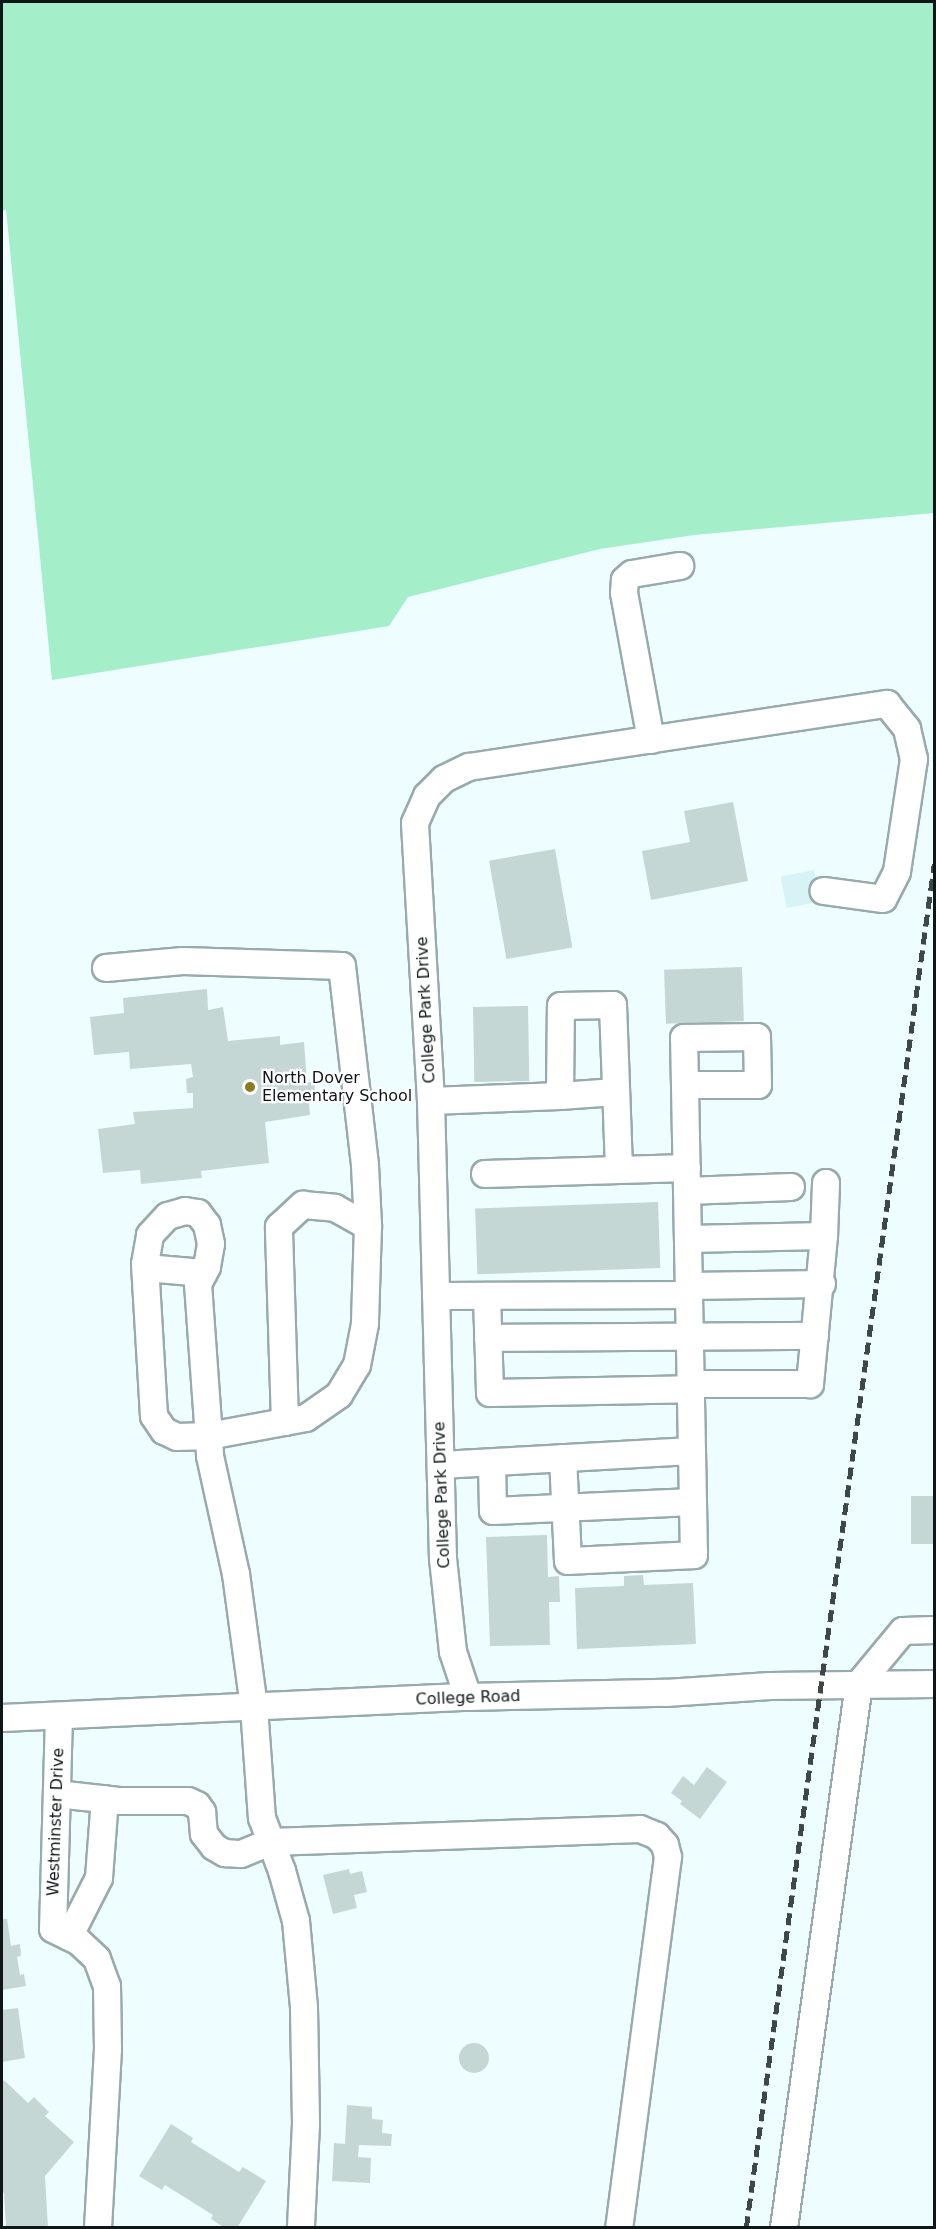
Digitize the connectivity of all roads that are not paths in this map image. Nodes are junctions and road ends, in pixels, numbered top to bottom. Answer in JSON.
{"nodes":[{"id":1,"x":680,"y":566,"type":"dead end"},
{"id":2,"x":651,"y":740,"type":"junction"},
{"id":3,"x":824,"y":891,"type":"dead end"},
{"id":4,"x":106,"y":968,"type":"dead end"},
{"id":5,"x":685,"y":1085,"type":"dead end"},
{"id":6,"x":616,"y":1092,"type":"junction"},
{"id":7,"x":560,"y":1096,"type":"junction"},
{"id":8,"x":431,"y":1101,"type":"junction"},
{"id":9,"x":619,"y":1170,"type":"junction"},
{"id":10,"x":485,"y":1174,"type":"dead end"},
{"id":11,"x":687,"y":1179,"type":"junction"},
{"id":12,"x":826,"y":1183,"type":"dead end"},
{"id":13,"x":791,"y":1187,"type":"dead end"},
{"id":14,"x":368,"y":1226,"type":"junction"},
{"id":15,"x":824,"y":1236,"type":"junction"},
{"id":16,"x":688,"y":1239,"type":"junction"},
{"id":17,"x":146,"y":1268,"type":"junction"},
{"id":18,"x":204,"y":1273,"type":"junction"},
{"id":19,"x":822,"y":1284,"type":"junction"},
{"id":20,"x":689,"y":1290,"type":"junction"},
{"id":21,"x":436,"y":1296,"type":"junction"},
{"id":22,"x":487,"y":1296,"type":"junction"},
{"id":23,"x":690,"y":1336,"type":"junction"},
{"id":24,"x":815,"y":1336,"type":"junction"},
{"id":25,"x":488,"y":1338,"type":"junction"},
{"id":26,"x":691,"y":1386,"type":"junction"},
{"id":27,"x":285,"y":1422,"type":"junction"},
{"id":28,"x":209,"y":1436,"type":"junction"},
{"id":29,"x":692,"y":1450,"type":"junction"},
{"id":30,"x":563,"y":1458,"type":"junction"},
{"id":31,"x":492,"y":1463,"type":"junction"},
{"id":32,"x":441,"y":1465,"type":"junction"},
{"id":33,"x":693,"y":1502,"type":"junction"},
{"id":34,"x":565,"y":1507,"type":"junction"},
{"id":35,"x":934,"y":1630,"type":"edge"},
{"id":36,"x":859,"y":1684,"type":"junction"},
{"id":37,"x":934,"y":1684,"type":"edge"},
{"id":38,"x":468,"y":1697,"type":"junction"},
{"id":39,"x":254,"y":1707,"type":"junction"},
{"id":40,"x":59,"y":1716,"type":"junction"},
{"id":41,"x":2,"y":1718,"type":"edge"},
{"id":42,"x":57,"y":1794,"type":"junction"},
{"id":43,"x":105,"y":1799,"type":"junction"},
{"id":44,"x":271,"y":1842,"type":"junction"},
{"id":45,"x":61,"y":1933,"type":"junction"},
{"id":46,"x":98,"y":2228,"type":"edge"},
{"id":47,"x":301,"y":2228,"type":"edge"},
{"id":48,"x":619,"y":2228,"type":"edge"},
{"id":49,"x":784,"y":2228,"type":"edge"}],
"edges":[{"from":1,"to":2,"type":"street"},
{"from":2,"to":3,"type":"street","name":"College Park Drive"},
{"from":2,"to":8,"type":"street","name":"College Park Drive"},
{"from":4,"to":14,"type":"street"},
{"from":5,"to":11,"type":"street"},
{"from":6,"to":7,"type":"street"},
{"from":6,"to":7,"type":"street"},
{"from":6,"to":9,"type":"street"},
{"from":7,"to":8,"type":"street"},
{"from":8,"to":21,"type":"street","name":"College Park Drive"},
{"from":9,"to":10,"type":"street"},
{"from":9,"to":11,"type":"street"},
{"from":11,"to":13,"type":"street"},
{"from":11,"to":16,"type":"street"},
{"from":12,"to":15,"type":"street"},
{"from":14,"to":27,"type":"street"},
{"from":14,"to":27,"type":"street"},
{"from":15,"to":16,"type":"street"},
{"from":15,"to":19,"type":"street"},
{"from":16,"to":20,"type":"street"},
{"from":17,"to":18,"type":"street"},
{"from":17,"to":18,"type":"street"},
{"from":17,"to":28,"type":"street"},
{"from":18,"to":28,"type":"street"},
{"from":19,"to":20,"type":"street"},
{"from":19,"to":24,"type":"street"},
{"from":20,"to":22,"type":"street"},
{"from":20,"to":23,"type":"street"},
{"from":21,"to":22,"type":"street"},
{"from":21,"to":32,"type":"street","name":"College Park Drive"},
{"from":22,"to":25,"type":"street"},
{"from":23,"to":24,"type":"street"},
{"from":23,"to":25,"type":"street"},
{"from":23,"to":26,"type":"street"},
{"from":24,"to":26,"type":"street"},
{"from":25,"to":26,"type":"street"},
{"from":26,"to":29,"type":"street"},
{"from":27,"to":28,"type":"street"},
{"from":28,"to":39,"type":"street"},
{"from":29,"to":30,"type":"street"},
{"from":29,"to":33,"type":"street"},
{"from":30,"to":31,"type":"street"},
{"from":30,"to":34,"type":"street"},
{"from":31,"to":32,"type":"street"},
{"from":31,"to":34,"type":"street"},
{"from":32,"to":38,"type":"street","name":"College Park Drive"},
{"from":33,"to":34,"type":"street"},
{"from":33,"to":34,"type":"street"},
{"from":35,"to":36,"type":"street"},
{"from":36,"to":37,"type":"street","name":"College Road"},
{"from":36,"to":38,"type":"street","name":"College Road"},
{"from":36,"to":49,"type":"street"},
{"from":38,"to":39,"type":"street","name":"College Road"},
{"from":39,"to":40,"type":"street","name":"College Road"},
{"from":39,"to":44,"type":"street"},
{"from":40,"to":41,"type":"street","name":"College Road"},
{"from":40,"to":42,"type":"street","name":"Westminster Drive"},
{"from":42,"to":43,"type":"street"},
{"from":42,"to":45,"type":"street","name":"Westminster Drive"},
{"from":43,"to":44,"type":"street"},
{"from":43,"to":45,"type":"street"},
{"from":44,"to":47,"type":"street"},
{"from":44,"to":48,"type":"street"},
{"from":45,"to":46,"type":"street"}]}
